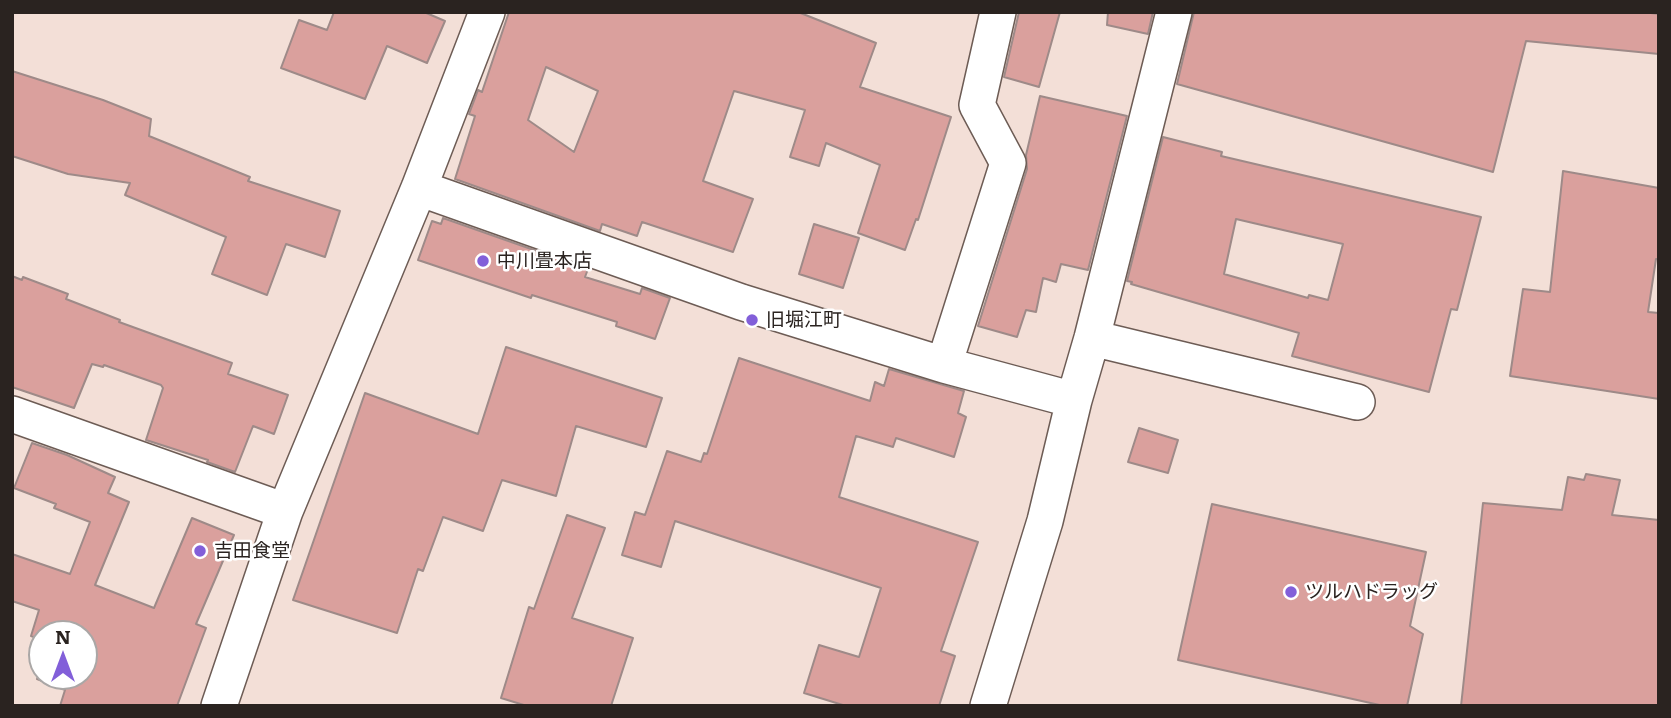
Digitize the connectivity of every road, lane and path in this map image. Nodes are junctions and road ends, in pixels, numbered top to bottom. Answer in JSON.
{"nodes":[{"id":1,"x":487,"y":12,"type":"edge"},
{"id":2,"x":998,"y":12,"type":"edge"},
{"id":3,"x":1174,"y":12,"type":"edge"},
{"id":4,"x":419,"y":188,"type":"junction"},
{"id":5,"x":1092,"y":338,"type":"junction"},
{"id":6,"x":944,"y":365,"type":"junction"},
{"id":7,"x":1074,"y":400,"type":"junction"},
{"id":8,"x":1357,"y":402,"type":"dead end"},
{"id":9,"x":12,"y":414,"type":"edge"},
{"id":10,"x":285,"y":511,"type":"junction"},
{"id":11,"x":219,"y":706,"type":"edge"},
{"id":12,"x":988,"y":706,"type":"edge"}],
"edges":[{"from":1,"to":4,"type":"street"},
{"from":2,"to":6,"type":"street"},
{"from":3,"to":5,"type":"street"},
{"from":4,"to":6,"type":"street"},
{"from":4,"to":10,"type":"street"},
{"from":5,"to":7,"type":"street"},
{"from":5,"to":8,"type":"street"},
{"from":6,"to":7,"type":"street"},
{"from":7,"to":12,"type":"street"},
{"from":9,"to":10,"type":"street"},
{"from":10,"to":11,"type":"street"}]}
